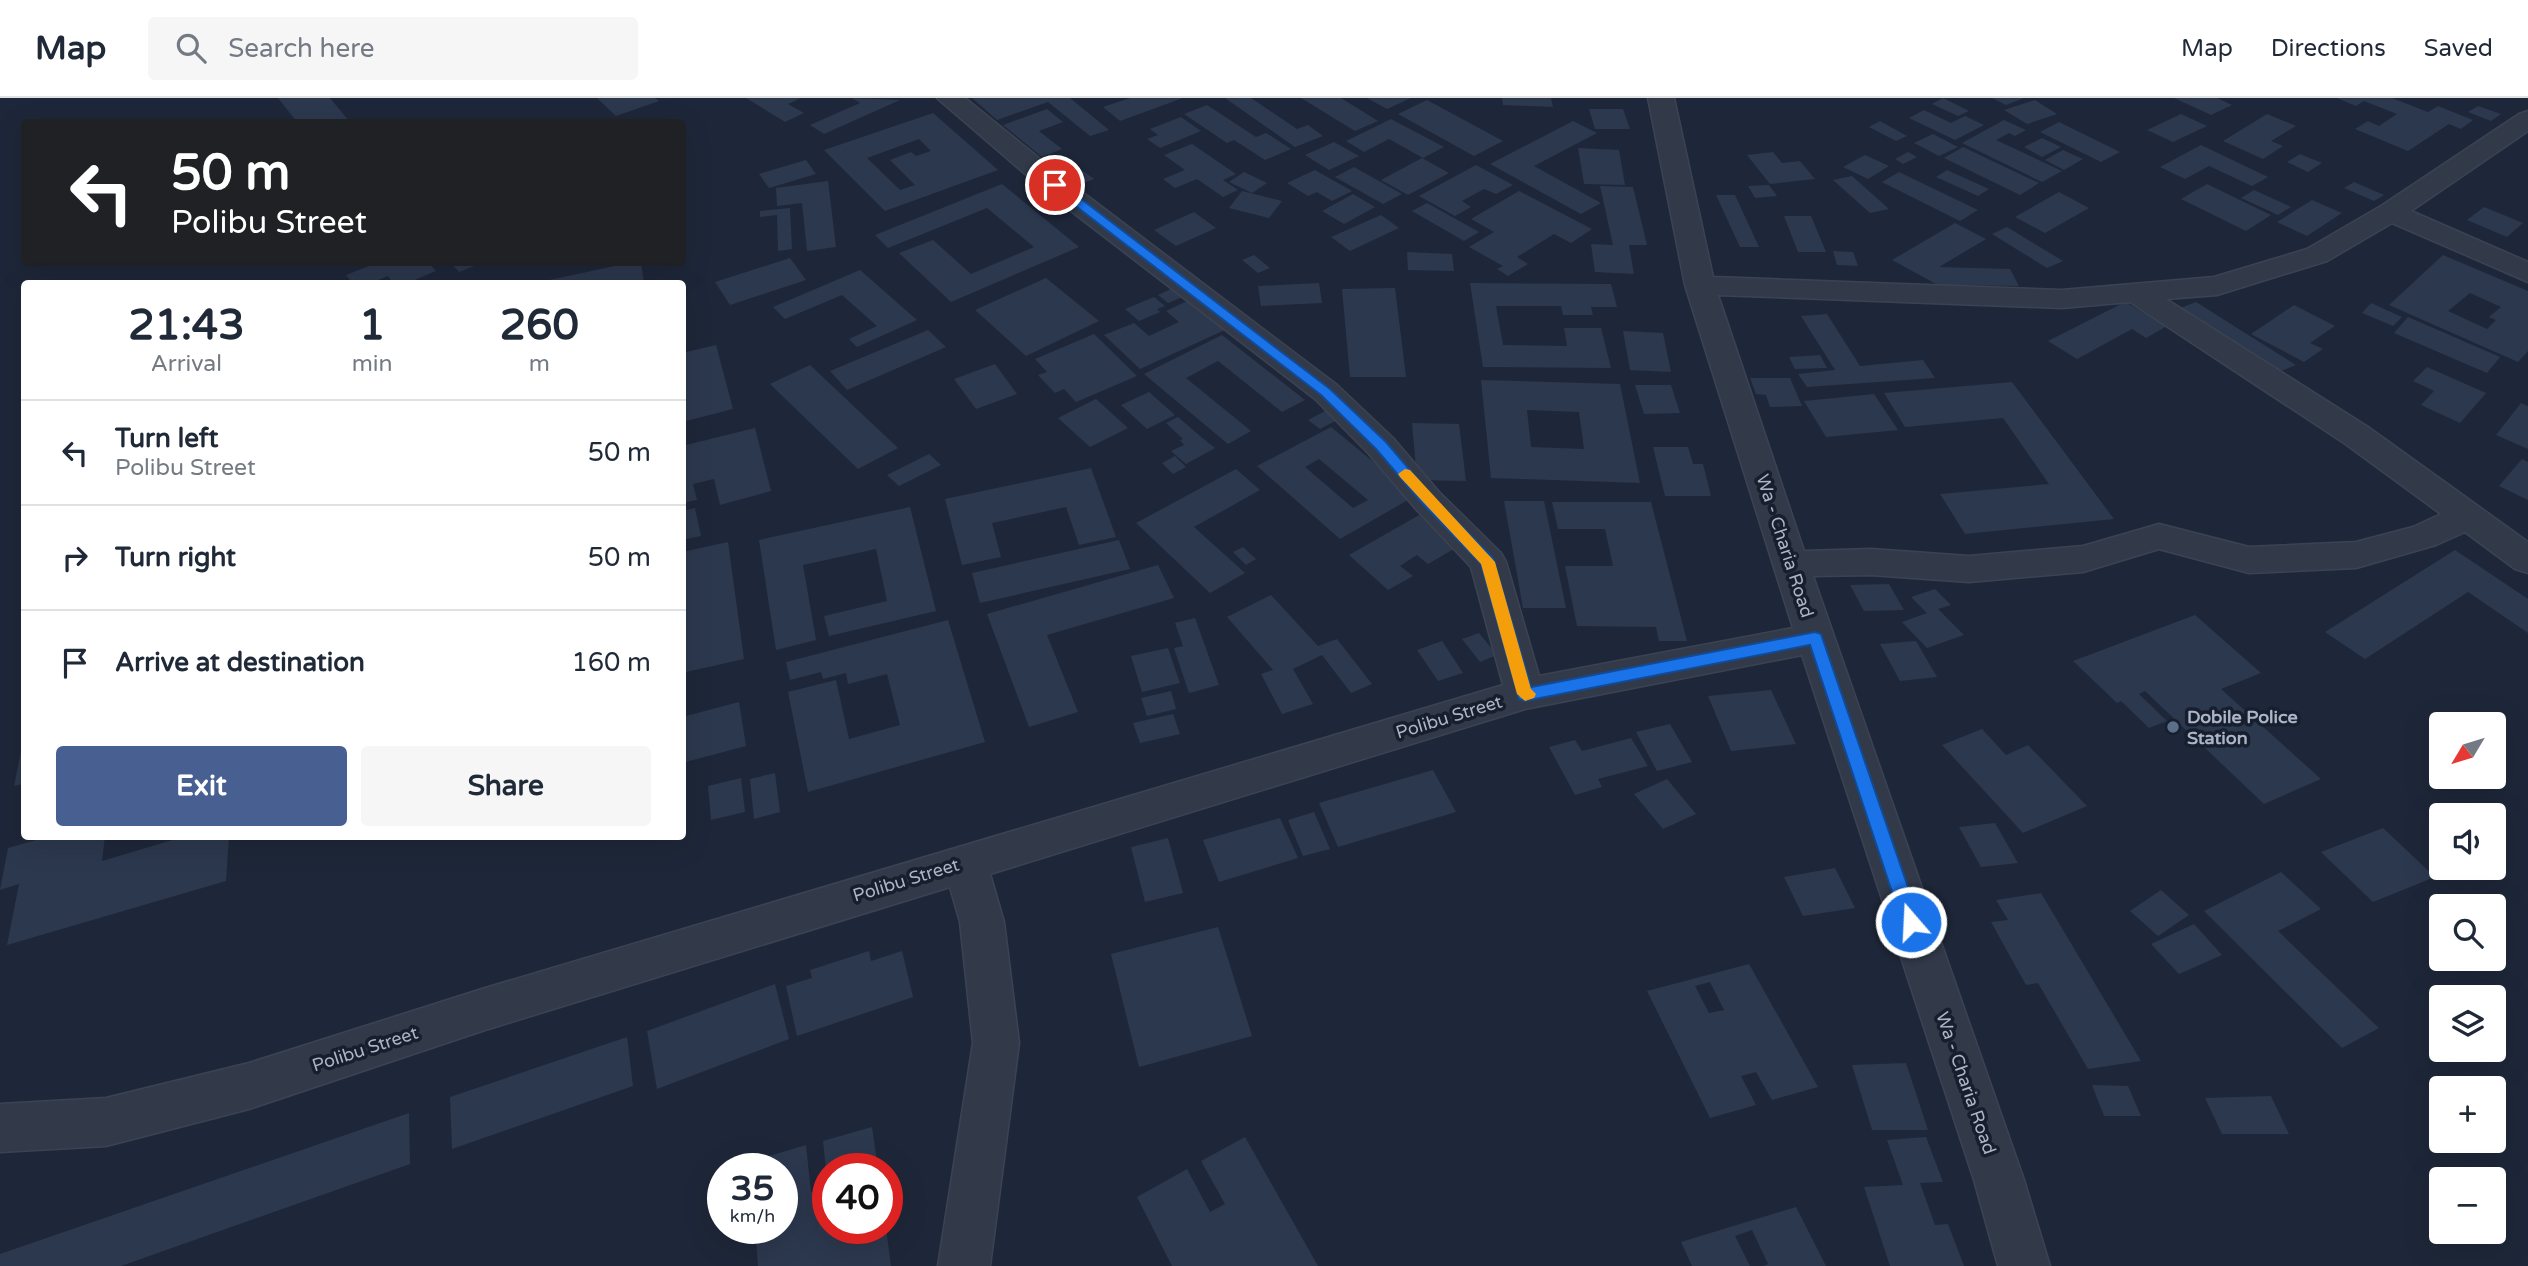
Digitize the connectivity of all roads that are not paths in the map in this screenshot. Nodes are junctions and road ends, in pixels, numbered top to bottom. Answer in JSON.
{"nodes":[{"id":1,"x":950,"y":98,"type":"edge"},
{"id":2,"x":1661,"y":98,"type":"edge"},
{"id":3,"x":2528,"y":119,"type":"edge"},
{"id":4,"x":2391,"y":212,"type":"junction"},
{"id":5,"x":2528,"y":273,"type":"edge"},
{"id":6,"x":1700,"y":285,"type":"junction"},
{"id":7,"x":2136,"y":293,"type":"junction"},
{"id":8,"x":2468,"y":516,"type":"junction"},
{"id":9,"x":2528,"y":560,"type":"edge"},
{"id":10,"x":1791,"y":564,"type":"junction"},
{"id":11,"x":1815,"y":638,"type":"junction"},
{"id":12,"x":1525,"y":694,"type":"junction"},
{"id":13,"x":965,"y":862,"type":"junction"},
{"id":14,"x":0,"y":1128,"type":"edge"},
{"id":15,"x":964,"y":1266,"type":"edge"},
{"id":16,"x":2024,"y":1266,"type":"edge"}],
"edges":[{"from":1,"to":12,"type":"street"},
{"from":2,"to":6,"type":"street","name":"Wa - Charia Road"},
{"from":3,"to":4,"type":"street"},
{"from":4,"to":5,"type":"street"},
{"from":4,"to":7,"type":"street"},
{"from":6,"to":7,"type":"street"},
{"from":6,"to":10,"type":"street","name":"Wa - Charia Road"},
{"from":7,"to":8,"type":"street"},
{"from":8,"to":9,"type":"street"},
{"from":8,"to":10,"type":"street"},
{"from":10,"to":11,"type":"street","name":"Wa - Charia Road"},
{"from":11,"to":12,"type":"street","name":"Polibu Street"},
{"from":11,"to":16,"type":"street","name":"Wa - Charia Road"},
{"from":12,"to":13,"type":"street","name":"Polibu Street"},
{"from":13,"to":14,"type":"street","name":"Polibu Street"},
{"from":13,"to":15,"type":"street"}]}
